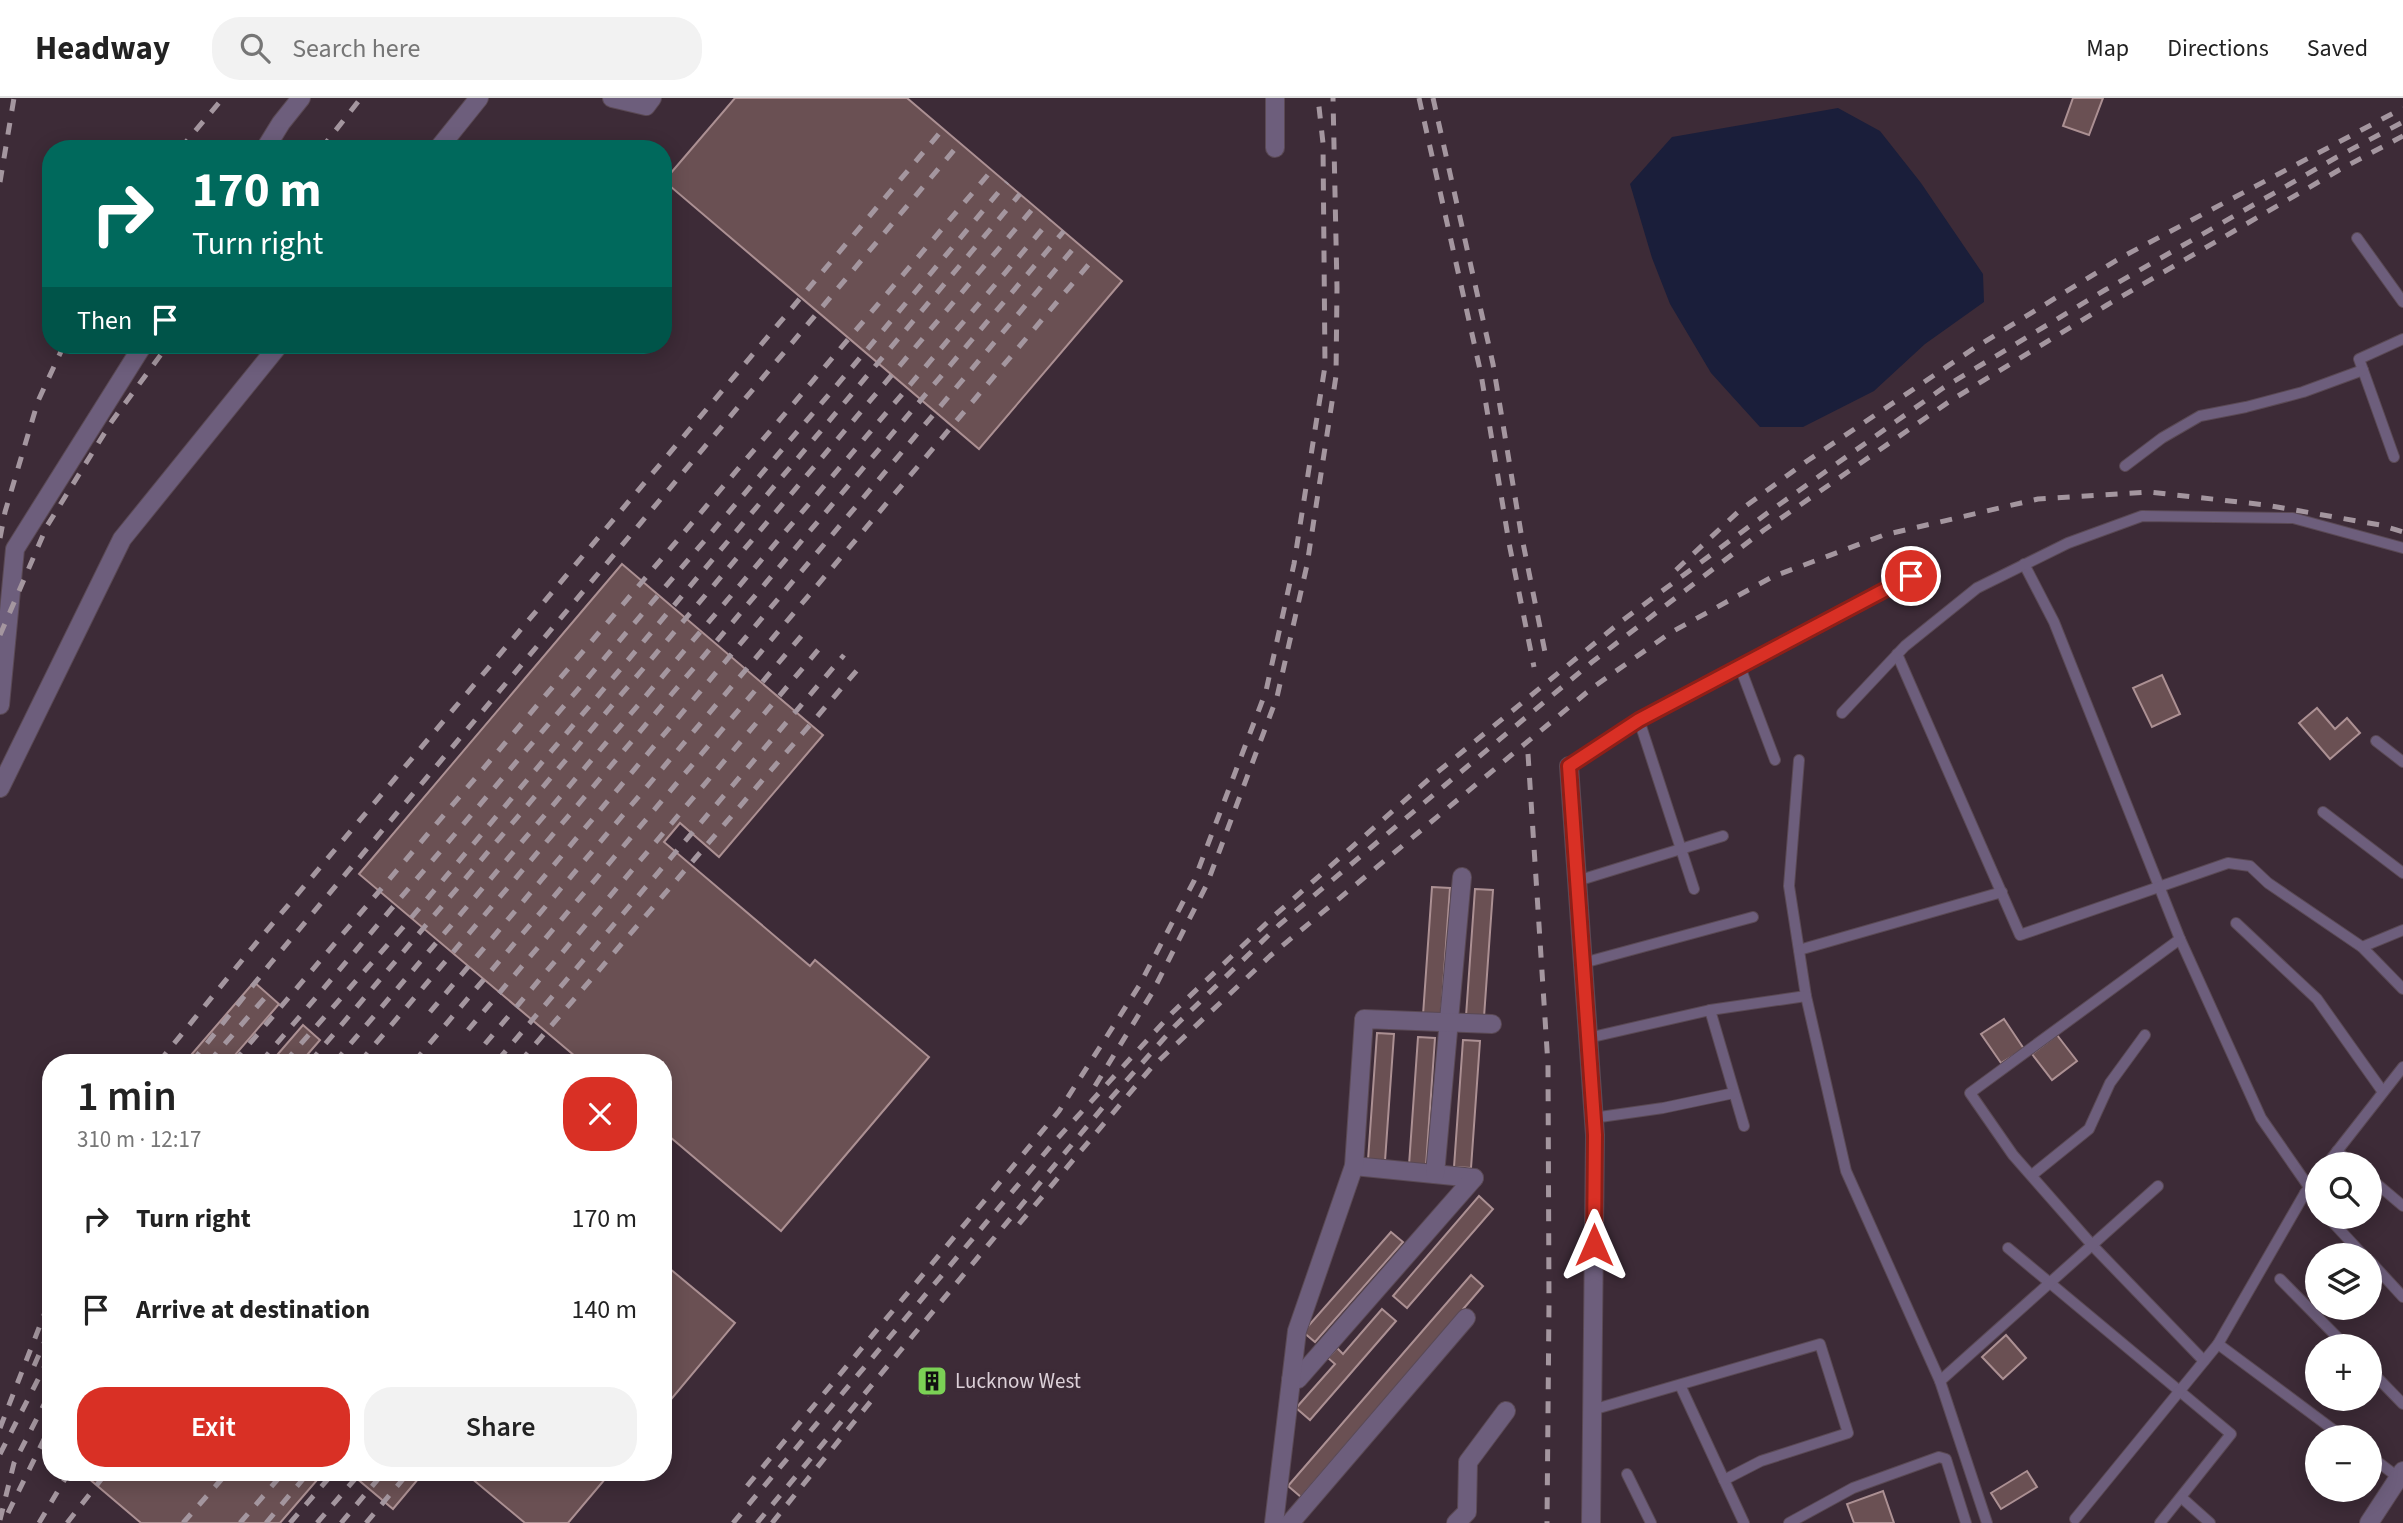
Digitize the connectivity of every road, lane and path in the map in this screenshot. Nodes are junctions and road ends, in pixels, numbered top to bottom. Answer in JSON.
{"nodes":[{"id":1,"x":301,"y":98,"type":"edge"},
{"id":2,"x":479,"y":98,"type":"edge"},
{"id":3,"x":611,"y":98,"type":"edge"},
{"id":4,"x":652,"y":98,"type":"edge"},
{"id":5,"x":1275,"y":98,"type":"edge"},
{"id":6,"x":271,"y":140,"type":"edge"},
{"id":7,"x":445,"y":140,"type":"edge"},
{"id":8,"x":1275,"y":148,"type":"dead end"},
{"id":9,"x":2357,"y":239,"type":"dead end"},
{"id":10,"x":2403,"y":302,"type":"edge"},
{"id":11,"x":2403,"y":339,"type":"edge"},
{"id":12,"x":136,"y":354,"type":"edge"},
{"id":13,"x":272,"y":354,"type":"edge"},
{"id":14,"x":2363,"y":370,"type":"junction"},
{"id":15,"x":2394,"y":457,"type":"dead end"},
{"id":16,"x":2125,"y":466,"type":"dead end"},
{"id":17,"x":2403,"y":548,"type":"edge"},
{"id":18,"x":2024,"y":564,"type":"junction"},
{"id":19,"x":1911,"y":576,"type":"dead end"},
{"id":20,"x":1897,"y":654,"type":"junction"},
{"id":21,"x":1740,"y":667,"type":"junction"},
{"id":22,"x":0,"y":705,"type":"edge"},
{"id":23,"x":1842,"y":713,"type":"dead end"},
{"id":24,"x":1639,"y":720,"type":"junction"},
{"id":25,"x":2376,"y":741,"type":"dead end"},
{"id":26,"x":1775,"y":760,"type":"dead end"},
{"id":27,"x":1799,"y":760,"type":"dead end"},
{"id":28,"x":2403,"y":762,"type":"edge"},
{"id":29,"x":1569,"y":766,"type":"joint"},
{"id":30,"x":0,"y":789,"type":"edge"},
{"id":31,"x":2323,"y":812,"type":"dead end"},
{"id":32,"x":1723,"y":836,"type":"dead end"},
{"id":33,"x":1681,"y":849,"type":"junction"},
{"id":34,"x":2403,"y":873,"type":"edge"},
{"id":35,"x":1462,"y":877,"type":"dead end"},
{"id":36,"x":1577,"y":881,"type":"junction"},
{"id":37,"x":2160,"y":887,"type":"junction"},
{"id":38,"x":1694,"y":889,"type":"dead end"},
{"id":39,"x":2002,"y":892,"type":"junction"},
{"id":40,"x":1753,"y":917,"type":"dead end"},
{"id":41,"x":2236,"y":923,"type":"dead end"},
{"id":42,"x":2403,"y":930,"type":"edge"},
{"id":43,"x":2180,"y":939,"type":"junction"},
{"id":44,"x":2362,"y":947,"type":"junction"},
{"id":45,"x":1799,"y":950,"type":"junction"},
{"id":46,"x":1583,"y":963,"type":"junction"},
{"id":47,"x":2403,"y":989,"type":"edge"},
{"id":48,"x":1806,"y":996,"type":"junction"},
{"id":49,"x":1710,"y":1010,"type":"junction"},
{"id":50,"x":1449,"y":1022,"type":"junction"},
{"id":51,"x":1492,"y":1024,"type":"dead end"},
{"id":52,"x":2145,"y":1035,"type":"dead end"},
{"id":53,"x":1588,"y":1038,"type":"junction"},
{"id":54,"x":2403,"y":1068,"type":"edge"},
{"id":55,"x":2384,"y":1092,"type":"junction"},
{"id":56,"x":1734,"y":1093,"type":"junction"},
{"id":57,"x":1593,"y":1118,"type":"junction"},
{"id":58,"x":1744,"y":1126,"type":"dead end"},
{"id":59,"x":2337,"y":1151,"type":"edge"},
{"id":60,"x":1354,"y":1166,"type":"junction"},
{"id":61,"x":1435,"y":1174,"type":"junction"},
{"id":62,"x":2032,"y":1175,"type":"junction"},
{"id":63,"x":2158,"y":1186,"type":"dead end"},
{"id":64,"x":2305,"y":1187,"type":"edge"},
{"id":65,"x":2382,"y":1188,"type":"edge"},
{"id":66,"x":2305,"y":1193,"type":"edge"},
{"id":67,"x":2403,"y":1206,"type":"edge"},
{"id":68,"x":2339,"y":1229,"type":"edge"},
{"id":69,"x":2352,"y":1243,"type":"edge"},
{"id":70,"x":2093,"y":1246,"type":"junction"},
{"id":71,"x":2008,"y":1248,"type":"dead end"},
{"id":72,"x":2382,"y":1274,"type":"edge"},
{"id":73,"x":2280,"y":1279,"type":"dead end"},
{"id":74,"x":2049,"y":1283,"type":"junction"},
{"id":75,"x":2403,"y":1297,"type":"edge"},
{"id":76,"x":1466,"y":1318,"type":"dead end"},
{"id":77,"x":2334,"y":1334,"type":"edge"},
{"id":78,"x":2218,"y":1344,"type":"junction"},
{"id":79,"x":2204,"y":1361,"type":"junction"},
{"id":80,"x":1291,"y":1380,"type":"junction"},
{"id":81,"x":1940,"y":1381,"type":"junction"},
{"id":82,"x":2382,"y":1382,"type":"edge"},
{"id":83,"x":1680,"y":1385,"type":"junction"},
{"id":84,"x":2179,"y":1391,"type":"junction"},
{"id":85,"x":2403,"y":1404,"type":"edge"},
{"id":86,"x":1592,"y":1410,"type":"junction"},
{"id":87,"x":1506,"y":1411,"type":"dead end"},
{"id":88,"x":2327,"y":1425,"type":"edge"},
{"id":89,"x":2382,"y":1463,"type":"edge"},
{"id":90,"x":1627,"y":1474,"type":"dead end"},
{"id":91,"x":2401,"y":1474,"type":"edge"},
{"id":92,"x":1724,"y":1480,"type":"junction"},
{"id":93,"x":2182,"y":1498,"type":"junction"},
{"id":94,"x":2075,"y":1519,"type":"dead end"},
{"id":95,"x":1274,"y":1523,"type":"edge"},
{"id":96,"x":1290,"y":1523,"type":"edge"},
{"id":97,"x":1456,"y":1523,"type":"edge"},
{"id":98,"x":1591,"y":1523,"type":"edge"},
{"id":99,"x":1651,"y":1523,"type":"edge"},
{"id":100,"x":1744,"y":1523,"type":"edge"},
{"id":101,"x":1789,"y":1523,"type":"edge"},
{"id":102,"x":1966,"y":1523,"type":"edge"},
{"id":103,"x":1987,"y":1523,"type":"edge"},
{"id":104,"x":2160,"y":1523,"type":"edge"},
{"id":105,"x":2210,"y":1523,"type":"edge"},
{"id":106,"x":2369,"y":1523,"type":"edge"}],
"edges":[{"from":1,"to":6,"type":"street"},
{"from":2,"to":7,"type":"street"},
{"from":3,"to":4,"type":"street"},
{"from":5,"to":8,"type":"street"},
{"from":9,"to":10,"type":"lane"},
{"from":11,"to":14,"type":"lane"},
{"from":12,"to":22,"type":"street"},
{"from":13,"to":30,"type":"street"},
{"from":14,"to":15,"type":"lane"},
{"from":14,"to":16,"type":"lane"},
{"from":17,"to":18,"type":"lane"},
{"from":18,"to":20,"type":"lane"},
{"from":18,"to":37,"type":"lane"},
{"from":19,"to":21,"type":"lane"},
{"from":20,"to":23,"type":"lane"},
{"from":20,"to":39,"type":"lane"},
{"from":21,"to":24,"type":"lane"},
{"from":21,"to":26,"type":"lane"},
{"from":24,"to":29,"type":"lane"},
{"from":24,"to":33,"type":"lane"},
{"from":25,"to":28,"type":"lane"},
{"from":27,"to":45,"type":"lane"},
{"from":29,"to":36,"type":"street"},
{"from":31,"to":34,"type":"lane"},
{"from":32,"to":33,"type":"lane"},
{"from":33,"to":36,"type":"lane"},
{"from":33,"to":38,"type":"lane"},
{"from":35,"to":50,"type":"street"},
{"from":36,"to":46,"type":"street"},
{"from":37,"to":39,"type":"lane"},
{"from":37,"to":43,"type":"lane"},
{"from":37,"to":44,"type":"lane"},
{"from":39,"to":45,"type":"lane"},
{"from":40,"to":46,"type":"lane"},
{"from":41,"to":55,"type":"lane"},
{"from":42,"to":44,"type":"lane"},
{"from":43,"to":62,"type":"lane"},
{"from":43,"to":64,"type":"lane"},
{"from":44,"to":47,"type":"lane"},
{"from":45,"to":48,"type":"lane"},
{"from":46,"to":53,"type":"street"},
{"from":48,"to":49,"type":"lane"},
{"from":48,"to":81,"type":"lane"},
{"from":49,"to":53,"type":"lane"},
{"from":49,"to":56,"type":"lane"},
{"from":50,"to":51,"type":"street"},
{"from":50,"to":60,"type":"street"},
{"from":50,"to":61,"type":"street"},
{"from":52,"to":62,"type":"lane"},
{"from":53,"to":57,"type":"street"},
{"from":54,"to":55,"type":"lane"},
{"from":55,"to":59,"type":"lane"},
{"from":56,"to":57,"type":"lane"},
{"from":56,"to":58,"type":"lane"},
{"from":57,"to":86,"type":"street"},
{"from":60,"to":61,"type":"street"},
{"from":60,"to":80,"type":"street"},
{"from":61,"to":80,"type":"street"},
{"from":62,"to":70,"type":"lane"},
{"from":63,"to":70,"type":"lane"},
{"from":65,"to":67,"type":"lane"},
{"from":66,"to":78,"type":"lane"},
{"from":68,"to":69,"type":"lane"},
{"from":70,"to":74,"type":"lane"},
{"from":70,"to":79,"type":"lane"},
{"from":71,"to":74,"type":"lane"},
{"from":72,"to":75,"type":"lane"},
{"from":73,"to":77,"type":"lane"},
{"from":74,"to":81,"type":"lane"},
{"from":74,"to":84,"type":"lane"},
{"from":76,"to":96,"type":"street"},
{"from":78,"to":79,"type":"lane"},
{"from":78,"to":88,"type":"lane"},
{"from":79,"to":84,"type":"lane"},
{"from":80,"to":95,"type":"street"},
{"from":81,"to":103,"type":"lane"},
{"from":82,"to":85,"type":"lane"},
{"from":83,"to":86,"type":"lane"},
{"from":83,"to":92,"type":"lane"},
{"from":83,"to":92,"type":"lane"},
{"from":84,"to":93,"type":"lane"},
{"from":84,"to":94,"type":"lane"},
{"from":86,"to":98,"type":"street"},
{"from":87,"to":97,"type":"street"},
{"from":89,"to":91,"type":"lane"},
{"from":90,"to":99,"type":"lane"},
{"from":91,"to":106,"type":"street"},
{"from":92,"to":100,"type":"lane"},
{"from":93,"to":104,"type":"lane"},
{"from":93,"to":105,"type":"lane"},
{"from":101,"to":102,"type":"lane"}]}
